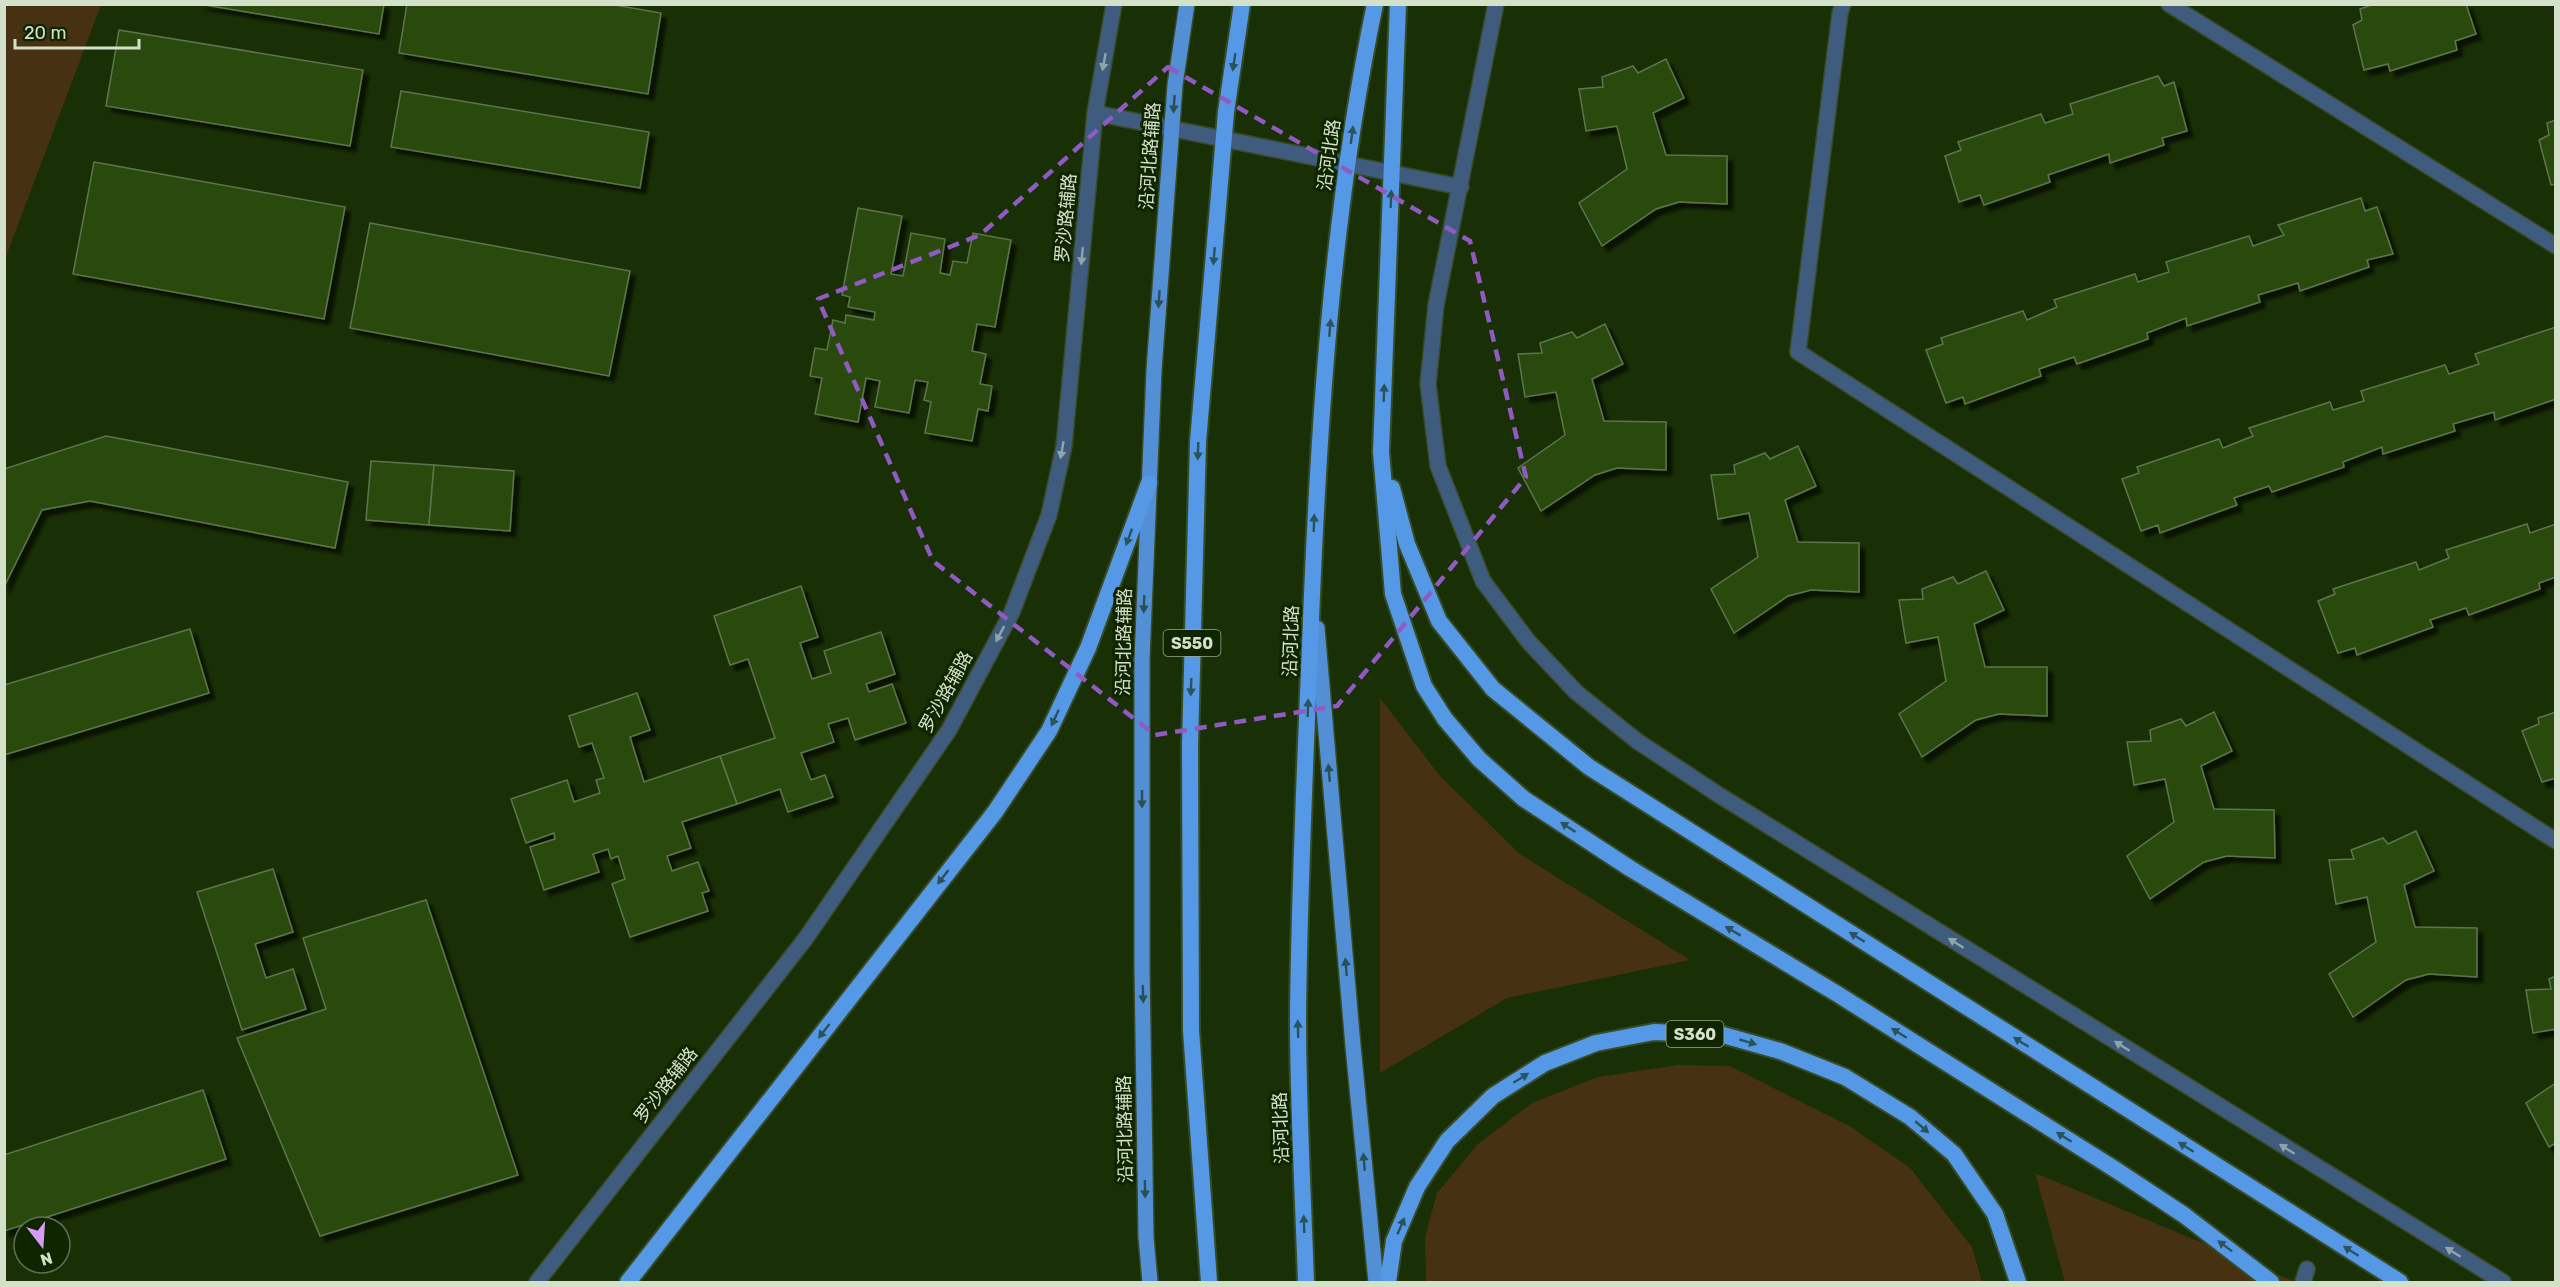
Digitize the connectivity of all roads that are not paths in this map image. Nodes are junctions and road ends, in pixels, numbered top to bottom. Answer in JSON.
{"nodes":[{"id":1,"x":1114,"y":4,"type":"edge"},
{"id":2,"x":1186,"y":4,"type":"edge"},
{"id":3,"x":1242,"y":4,"type":"edge"},
{"id":4,"x":1375,"y":4,"type":"edge"},
{"id":5,"x":1398,"y":4,"type":"edge"},
{"id":6,"x":1496,"y":4,"type":"edge"},
{"id":7,"x":1843,"y":4,"type":"edge"},
{"id":8,"x":2169,"y":4,"type":"edge"},
{"id":9,"x":1095,"y":113,"type":"junction"},
{"id":10,"x":1461,"y":187,"type":"junction"},
{"id":11,"x":2556,"y":246,"type":"edge"},
{"id":12,"x":1381,"y":452,"type":"junction"},
{"id":13,"x":1149,"y":483,"type":"junction"},
{"id":14,"x":1312,"y":581,"type":"junction"},
{"id":15,"x":2556,"y":841,"type":"edge"},
{"id":16,"x":537,"y":1282,"type":"edge"},
{"id":17,"x":628,"y":1282,"type":"edge"},
{"id":18,"x":1150,"y":1282,"type":"edge"},
{"id":19,"x":1209,"y":1282,"type":"edge"},
{"id":20,"x":1306,"y":1282,"type":"edge"},
{"id":21,"x":1376,"y":1282,"type":"edge"},
{"id":22,"x":1388,"y":1282,"type":"edge"},
{"id":23,"x":2018,"y":1282,"type":"edge"},
{"id":24,"x":2271,"y":1282,"type":"edge"},
{"id":25,"x":2400,"y":1282,"type":"edge"},
{"id":26,"x":2503,"y":1282,"type":"edge"}],
"edges":[{"from":1,"to":9,"type":"street","name":"罗沙路辅路","one_way":true},
{"from":2,"to":13,"type":"main road","name":"沿河北路辅路","one_way":true},
{"from":3,"to":19,"type":"highway","number":"S550","one_way":true},
{"from":14,"to":4,"type":"highway","name":"沿河北路","one_way":true},
{"from":12,"to":5,"type":"highway","one_way":true},
{"from":6,"to":10,"type":"street"},
{"from":7,"to":15,"type":"street"},
{"from":8,"to":11,"type":"street"},
{"from":9,"to":10,"type":"street"},
{"from":9,"to":16,"type":"street","name":"罗沙路辅路","one_way":true},
{"from":26,"to":10,"type":"street","one_way":true},
{"from":24,"to":12,"type":"highway","one_way":true},
{"from":25,"to":12,"type":"highway","one_way":true},
{"from":13,"to":17,"type":"highway","one_way":true},
{"from":13,"to":18,"type":"main road","name":"沿河北路辅路","one_way":true},
{"from":20,"to":14,"type":"highway","name":"沿河北路","one_way":true},
{"from":21,"to":14,"type":"main road","one_way":true},
{"from":22,"to":23,"type":"highway","number":"S360","one_way":true}]}
